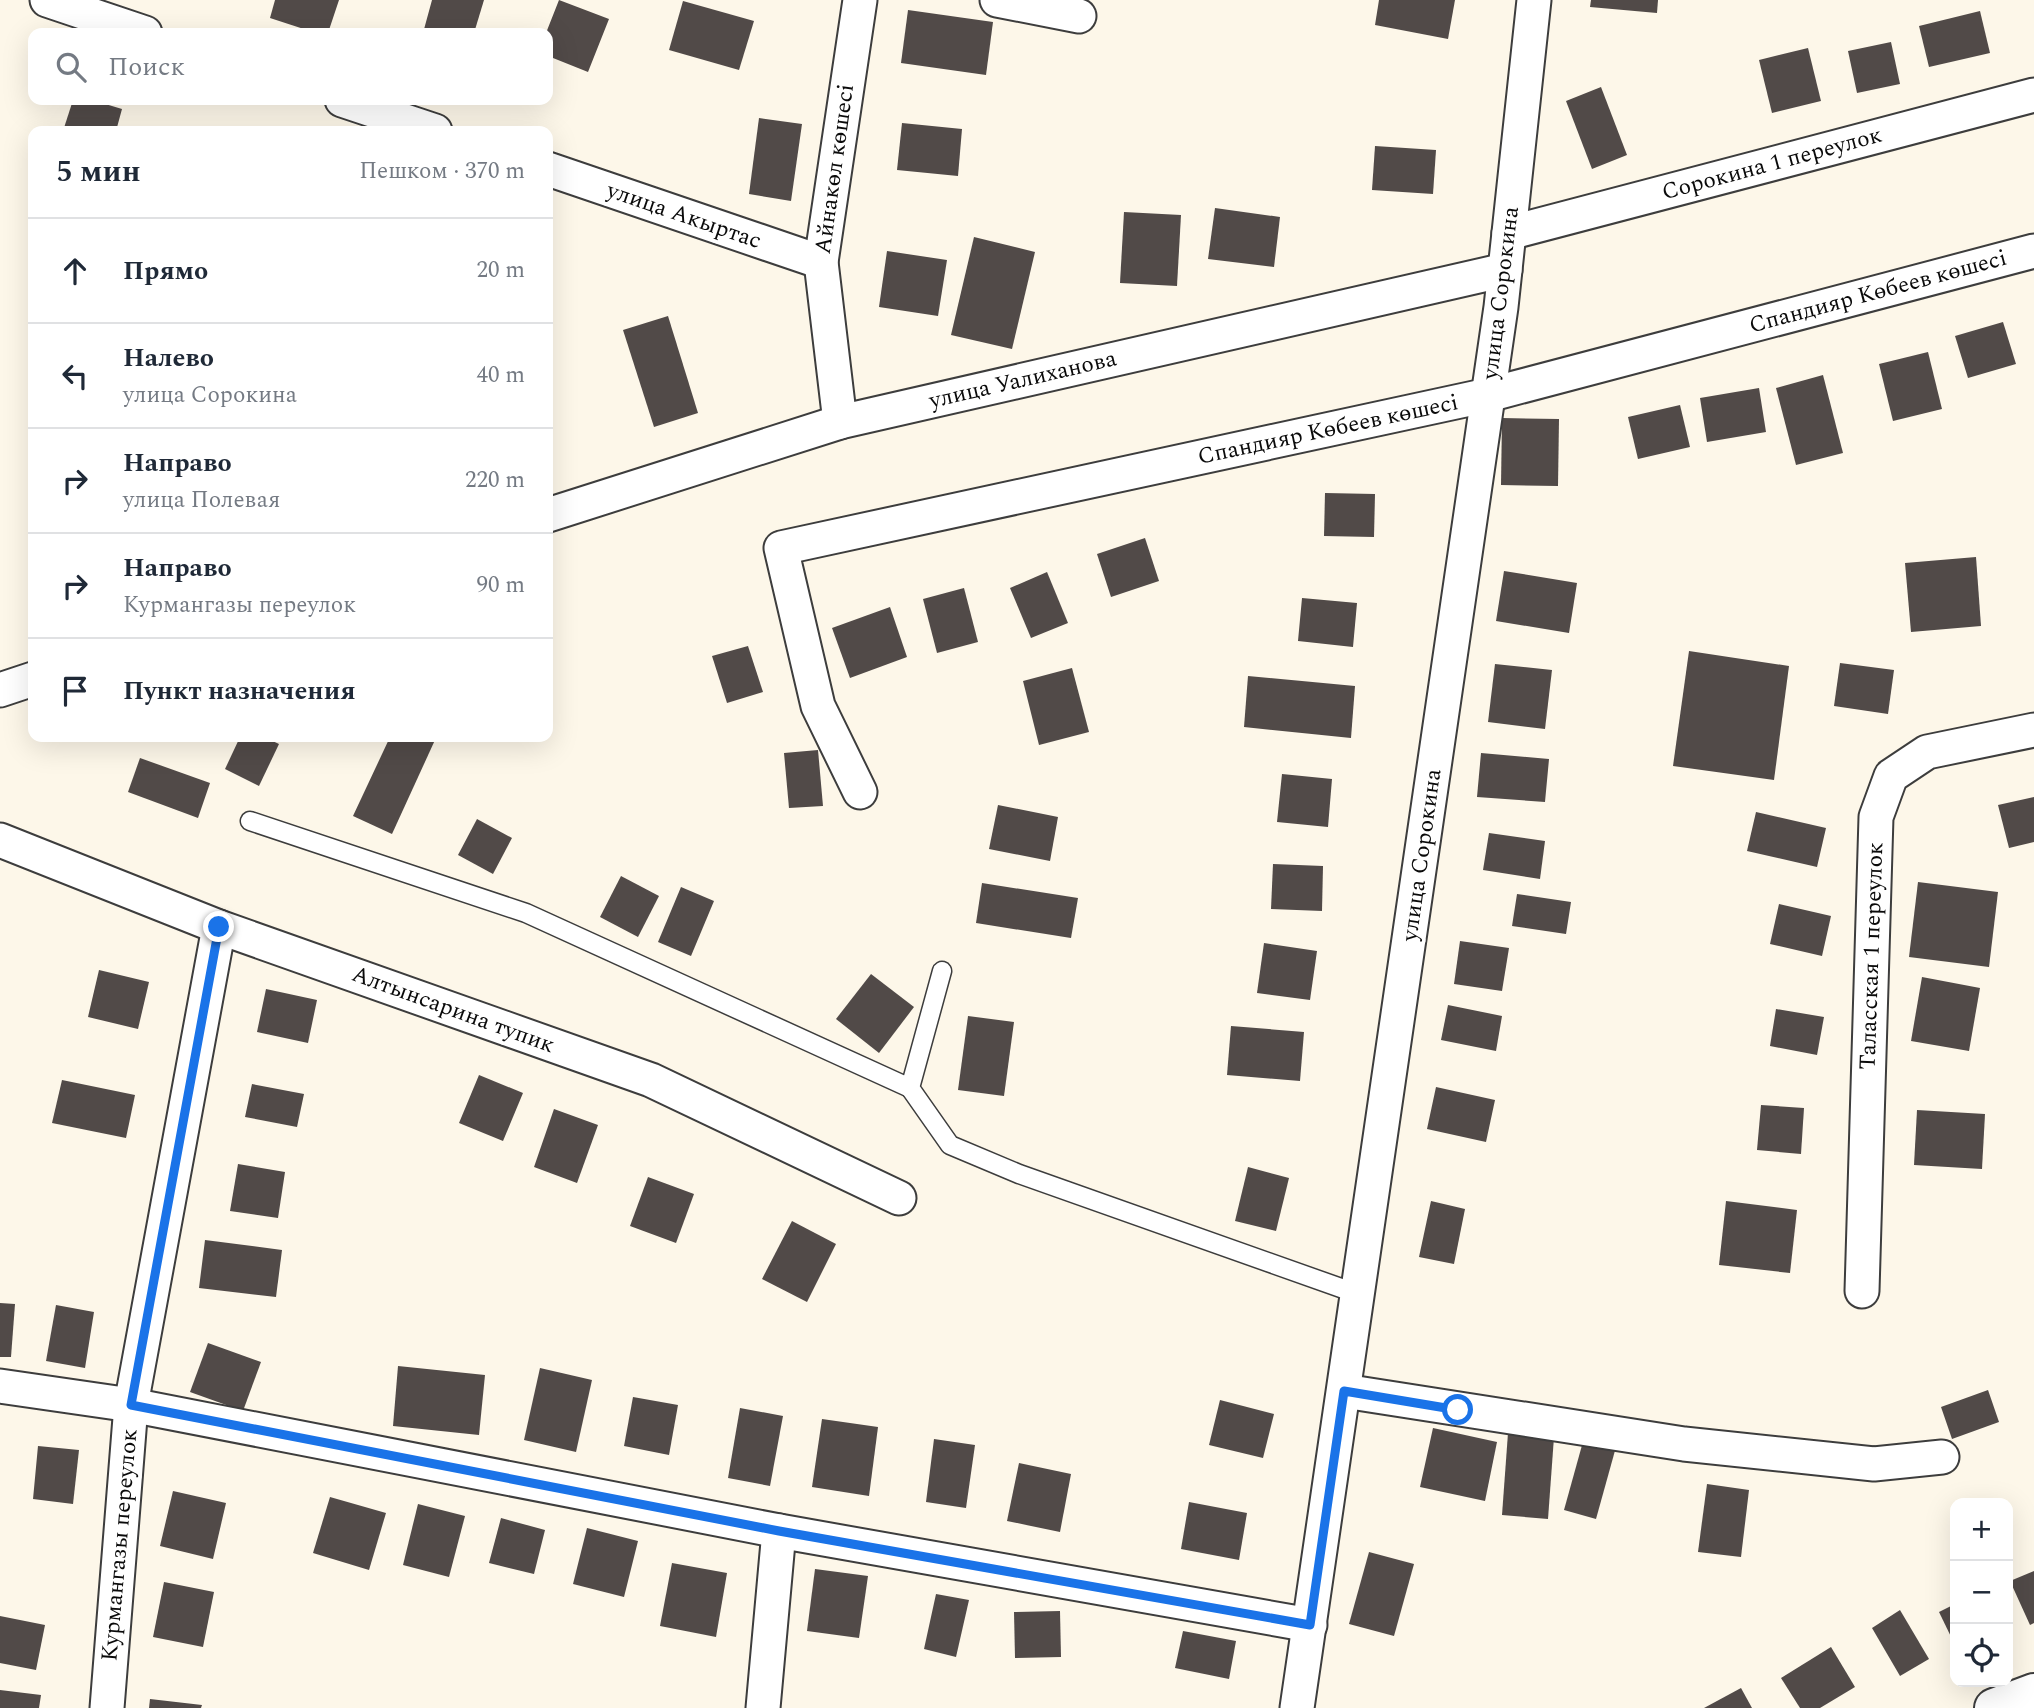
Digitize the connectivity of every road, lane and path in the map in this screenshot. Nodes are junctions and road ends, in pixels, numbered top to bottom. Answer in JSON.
{"nodes":[{"id":1,"x":47,"y":0,"type":"edge"},
{"id":2,"x":860,"y":0,"type":"edge"},
{"id":3,"x":997,"y":0,"type":"edge"},
{"id":4,"x":1534,"y":0,"type":"edge"},
{"id":5,"x":1079,"y":16,"type":"dead end"},
{"id":6,"x":130,"y":28,"type":"edge"},
{"id":7,"x":2034,"y":95,"type":"edge"},
{"id":8,"x":357,"y":105,"type":"edge"},
{"id":9,"x":420,"y":126,"type":"edge"},
{"id":10,"x":553,"y":171,"type":"edge"},
{"id":11,"x":1509,"y":233,"type":"junction"},
{"id":12,"x":2034,"y":251,"type":"edge"},
{"id":13,"x":821,"y":262,"type":"junction"},
{"id":14,"x":1505,"y":270,"type":"junction"},
{"id":15,"x":1488,"y":396,"type":"junction"},
{"id":16,"x":840,"y":422,"type":"junction"},
{"id":17,"x":553,"y":513,"type":"edge"},
{"id":18,"x":28,"y":682,"type":"edge"},
{"id":19,"x":0,"y":690,"type":"edge"},
{"id":20,"x":2034,"y":730,"type":"edge"},
{"id":21,"x":860,"y":792,"type":"dead end"},
{"id":22,"x":250,"y":821,"type":"dead end"},
{"id":23,"x":0,"y":839,"type":"edge"},
{"id":24,"x":219,"y":927,"type":"junction"},
{"id":25,"x":942,"y":971,"type":"dead end"},
{"id":26,"x":910,"y":1088,"type":"junction"},
{"id":27,"x":899,"y":1198,"type":"dead end"},
{"id":28,"x":1862,"y":1291,"type":"dead end"},
{"id":29,"x":1358,"y":1294,"type":"junction"},
{"id":30,"x":0,"y":1386,"type":"edge"},
{"id":31,"x":1344,"y":1391,"type":"junction"},
{"id":32,"x":131,"y":1405,"type":"junction"},
{"id":33,"x":1942,"y":1457,"type":"dead end"},
{"id":34,"x":779,"y":1531,"type":"junction"},
{"id":35,"x":1310,"y":1625,"type":"junction"},
{"id":36,"x":2034,"y":1693,"type":"edge"},
{"id":37,"x":107,"y":1708,"type":"edge"},
{"id":38,"x":763,"y":1708,"type":"edge"},
{"id":39,"x":1297,"y":1708,"type":"edge"},
{"id":40,"x":1994,"y":1708,"type":"edge"}],
"edges":[{"from":1,"to":6,"type":"street"},
{"from":2,"to":13,"type":"street","name":"Айнакөл көшесі"},
{"from":3,"to":5,"type":"street"},
{"from":4,"to":11,"type":"street","name":"улица Сорокина"},
{"from":7,"to":11,"type":"street","name":"Сорокина 1 переулок"},
{"from":8,"to":9,"type":"street"},
{"from":10,"to":13,"type":"street","name":"улица Акыртас"},
{"from":11,"to":14,"type":"street","name":"улица Сорокина"},
{"from":12,"to":15,"type":"street","name":"Спандияр Көбеев көшесі"},
{"from":13,"to":16,"type":"street","name":"Айнакөл көшесі"},
{"from":14,"to":15,"type":"street","name":"улица Сорокина"},
{"from":14,"to":16,"type":"street","name":"улица Уалиханова"},
{"from":15,"to":21,"type":"street","name":"Спандияр Көбеев көшесі"},
{"from":15,"to":29,"type":"street","name":"улица Сорокина"},
{"from":16,"to":17,"type":"street","name":"улица Уалиханова"},
{"from":18,"to":19,"type":"street"},
{"from":20,"to":28,"type":"street","name":"Таласская 1 переулок"},
{"from":22,"to":26,"type":"lane"},
{"from":23,"to":24,"type":"street","name":"Алтынсарина тупик"},
{"from":24,"to":27,"type":"street","name":"Алтынсарина тупик"},
{"from":24,"to":32,"type":"street","name":"Курмангазы переулок"},
{"from":25,"to":26,"type":"lane"},
{"from":26,"to":29,"type":"lane"},
{"from":29,"to":31,"type":"street","name":"улица Сорокина"},
{"from":30,"to":32,"type":"street"},
{"from":31,"to":33,"type":"street"},
{"from":31,"to":35,"type":"street","name":"улица Сорокина"},
{"from":32,"to":34,"type":"street"},
{"from":32,"to":37,"type":"street","name":"Курмангазы переулок"},
{"from":34,"to":35,"type":"street"},
{"from":34,"to":38,"type":"street"},
{"from":35,"to":39,"type":"street","name":"улица Сорокина"},
{"from":36,"to":40,"type":"street"}]}
